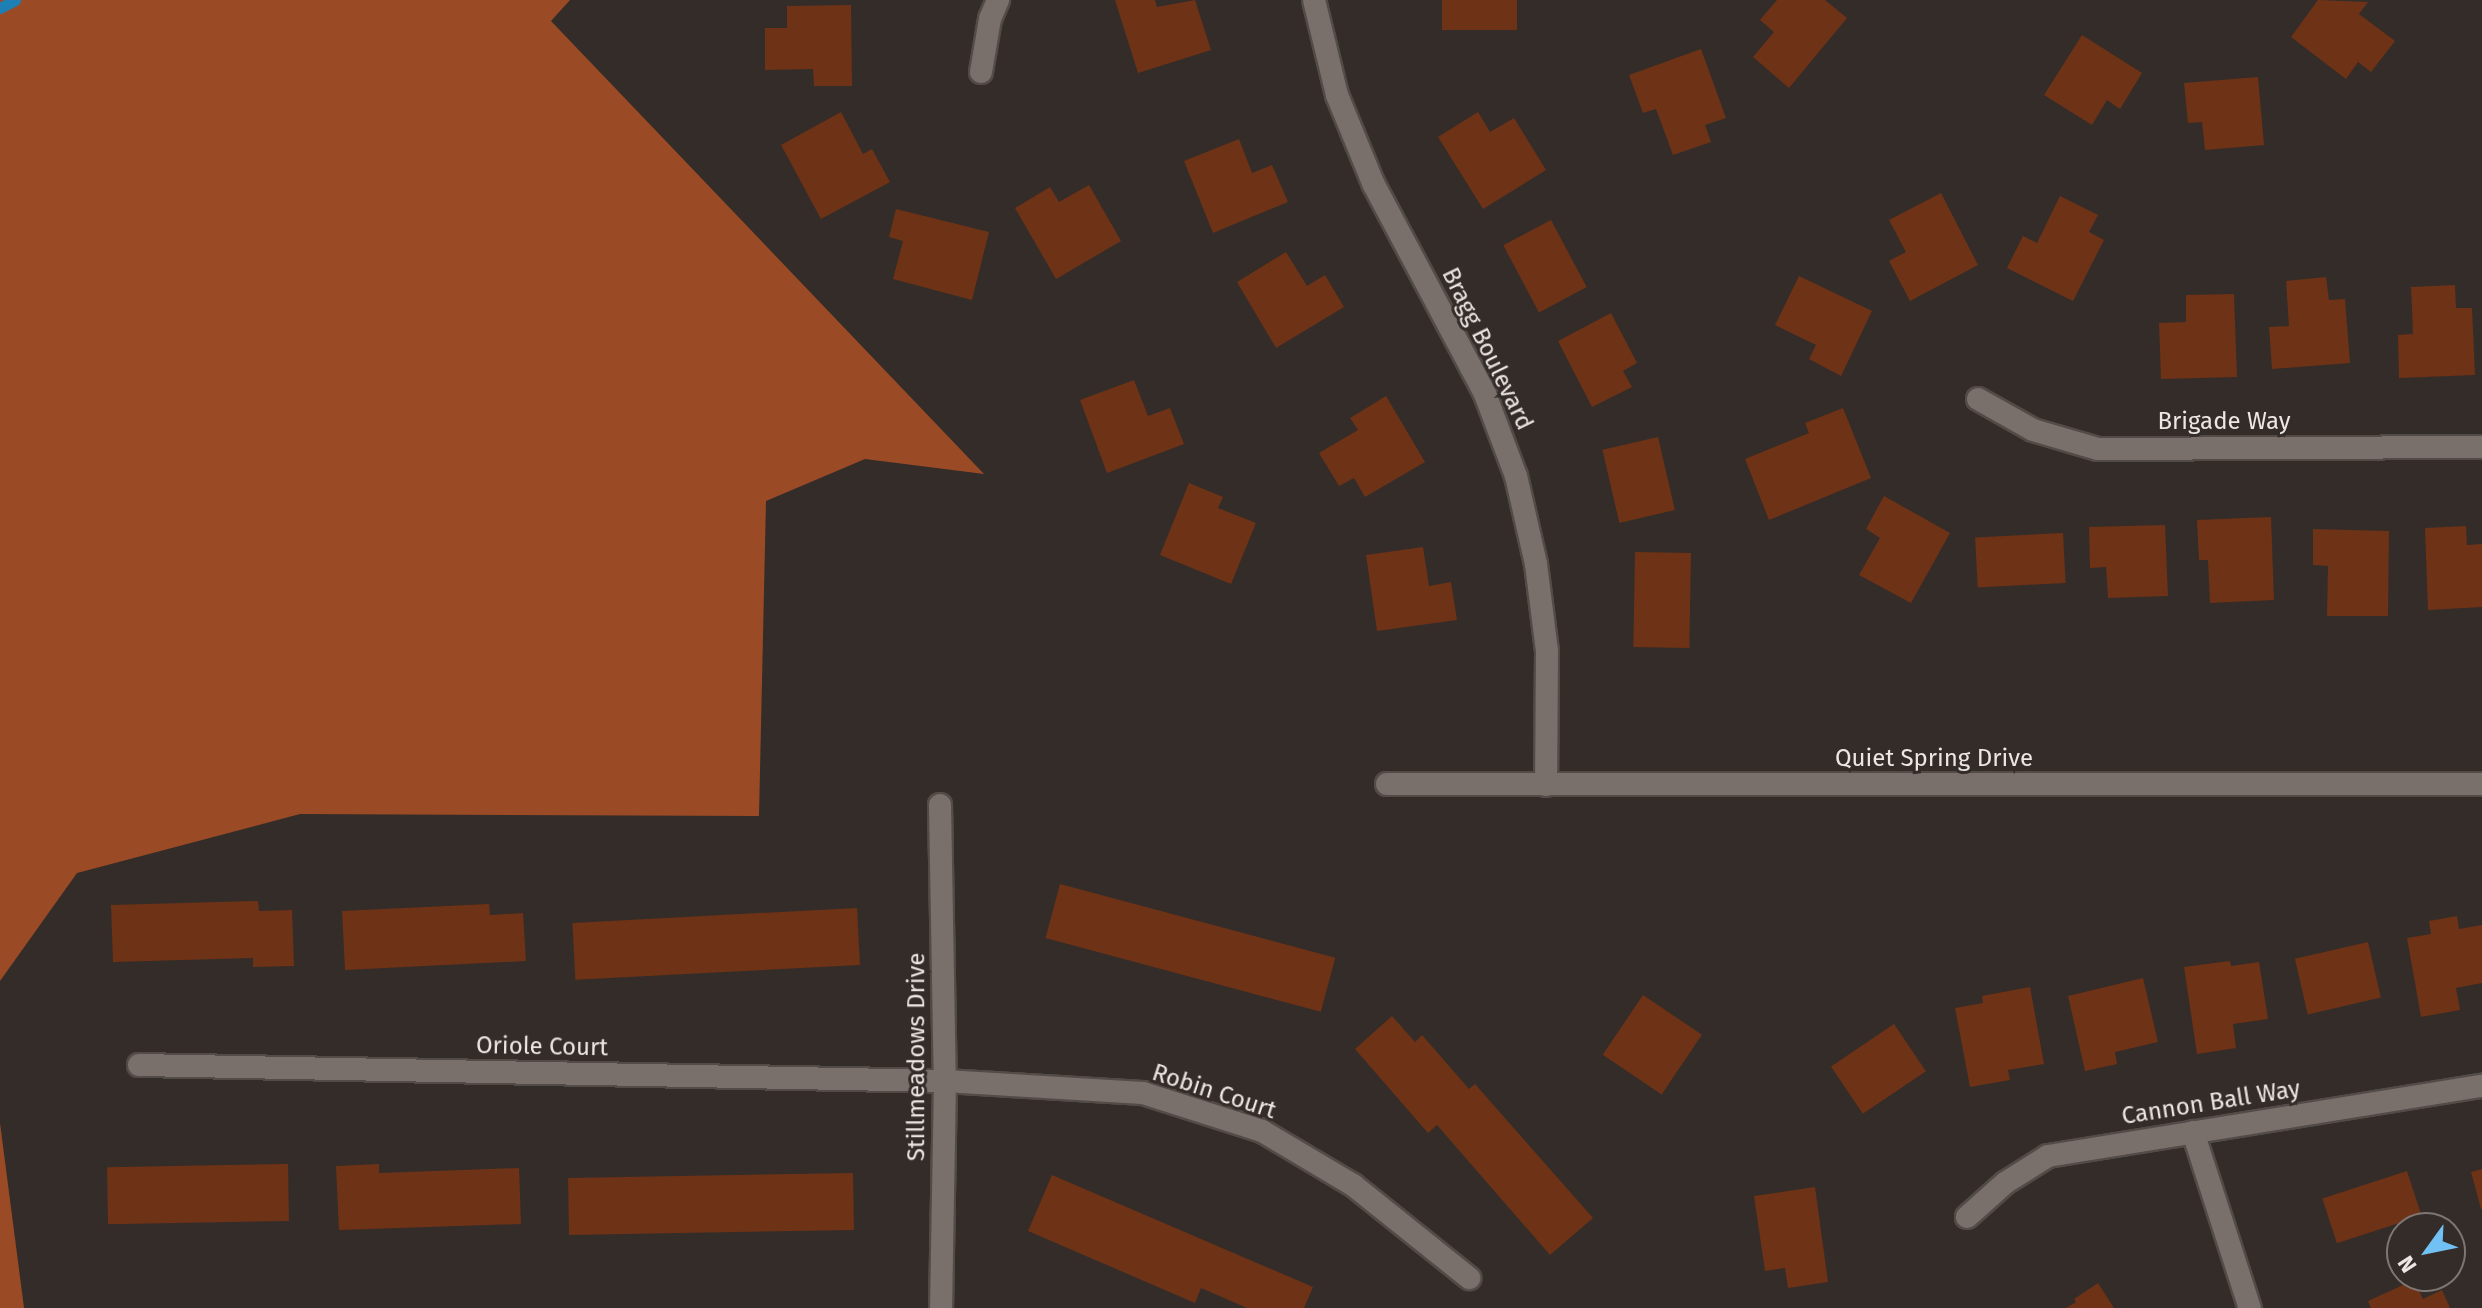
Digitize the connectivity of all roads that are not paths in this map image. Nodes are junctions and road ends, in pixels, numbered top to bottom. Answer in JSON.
{"nodes":[{"id":1,"x":998,"y":0,"type":"edge"},
{"id":2,"x":1314,"y":0,"type":"edge"},
{"id":3,"x":981,"y":72,"type":"dead end"},
{"id":4,"x":1978,"y":399,"type":"dead end"},
{"id":5,"x":2482,"y":447,"type":"edge"},
{"id":6,"x":1387,"y":784,"type":"dead end"},
{"id":7,"x":2482,"y":784,"type":"edge"},
{"id":8,"x":1546,"y":785,"type":"junction"},
{"id":9,"x":940,"y":805,"type":"dead end"},
{"id":10,"x":139,"y":1065,"type":"dead end"},
{"id":11,"x":945,"y":1081,"type":"junction"},
{"id":12,"x":2482,"y":1086,"type":"edge"},
{"id":13,"x":2193,"y":1132,"type":"junction"},
{"id":14,"x":1967,"y":1217,"type":"dead end"},
{"id":15,"x":1469,"y":1278,"type":"dead end"},
{"id":16,"x":941,"y":1308,"type":"edge"},
{"id":17,"x":2250,"y":1308,"type":"edge"}],
"edges":[{"from":1,"to":3,"type":"street"},
{"from":2,"to":8,"type":"street","name":"Bragg Boulevard"},
{"from":4,"to":5,"type":"street","name":"Brigade Way"},
{"from":6,"to":8,"type":"street","name":"Quiet Spring Drive"},
{"from":7,"to":8,"type":"street","name":"Quiet Spring Drive"},
{"from":9,"to":11,"type":"street","name":"Stillmeadows Drive"},
{"from":10,"to":11,"type":"street","name":"Oriole Court"},
{"from":11,"to":15,"type":"street","name":"Robin Court"},
{"from":11,"to":16,"type":"street","name":"Stillmeadows Drive"},
{"from":12,"to":13,"type":"street","name":"Cannon Ball Way"},
{"from":13,"to":14,"type":"street","name":"Cannon Ball Way"},
{"from":13,"to":17,"type":"street"}]}
